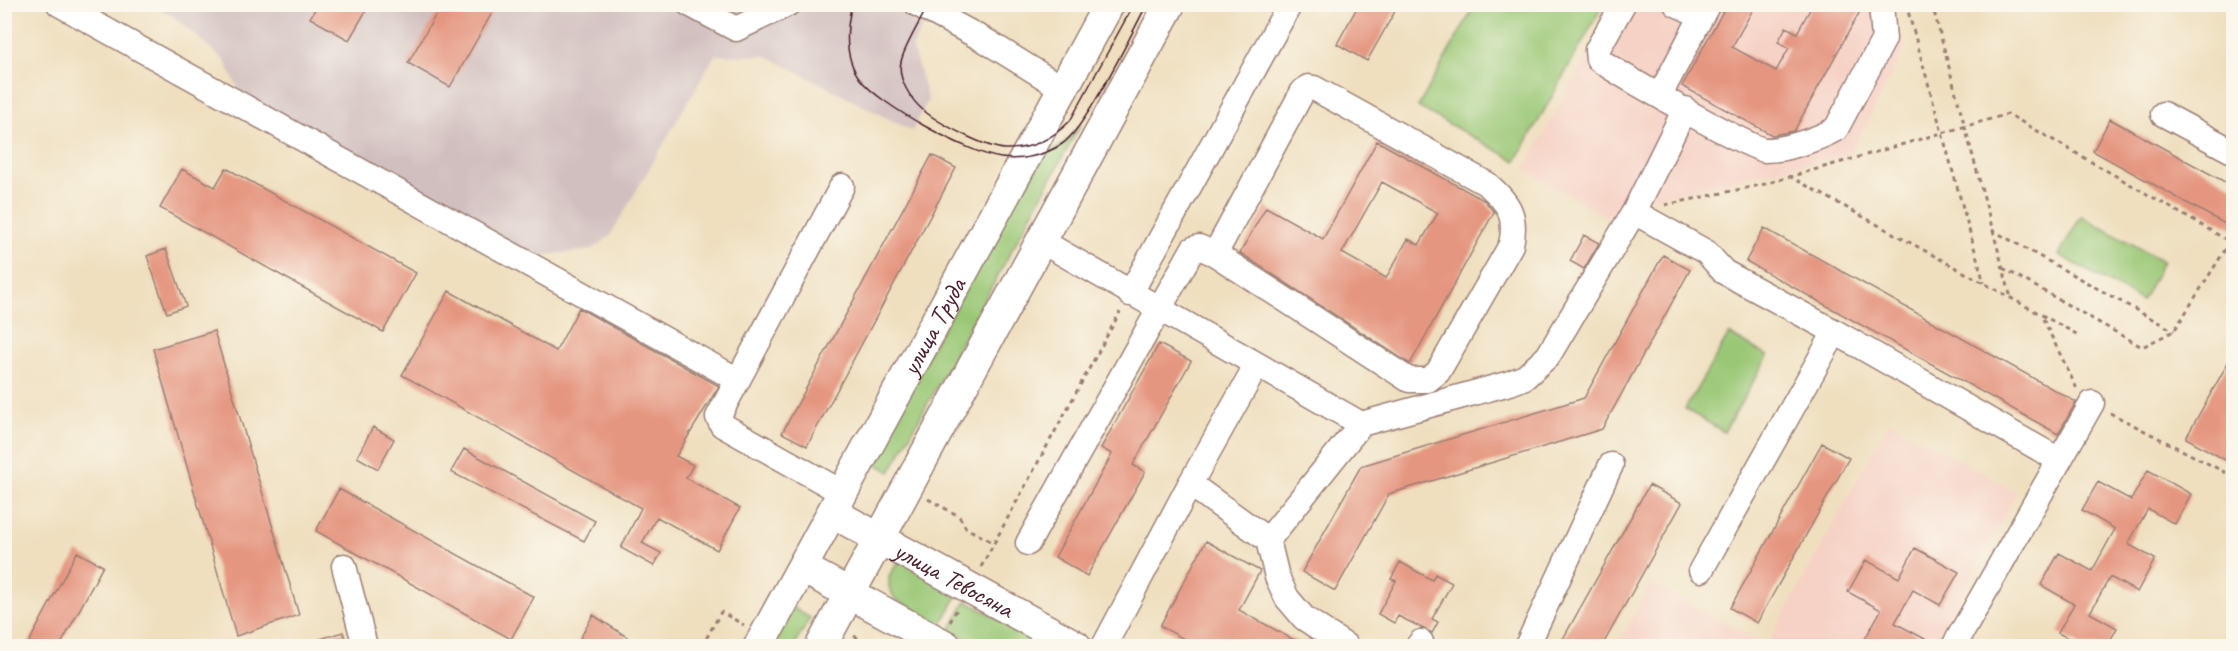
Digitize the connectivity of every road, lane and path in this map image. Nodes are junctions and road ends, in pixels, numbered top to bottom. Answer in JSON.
{"nodes":[{"id":1,"x":59,"y":4,"type":"edge"},
{"id":2,"x":689,"y":4,"type":"edge"},
{"id":3,"x":788,"y":4,"type":"edge"},
{"id":4,"x":917,"y":4,"type":"edge"},
{"id":5,"x":1109,"y":4,"type":"edge"},
{"id":6,"x":1170,"y":4,"type":"edge"},
{"id":7,"x":1290,"y":4,"type":"edge"},
{"id":8,"x":1623,"y":4,"type":"edge"},
{"id":9,"x":1676,"y":4,"type":"edge"},
{"id":10,"x":1707,"y":4,"type":"edge"},
{"id":11,"x":1881,"y":4,"type":"edge"},
{"id":12,"x":1906,"y":4,"type":"edge"},
{"id":13,"x":1932,"y":4,"type":"edge"},
{"id":14,"x":1062,"y":88,"type":"junction"},
{"id":15,"x":1660,"y":95,"type":"junction"},
{"id":16,"x":1685,"y":109,"type":"junction"},
{"id":17,"x":2163,"y":114,"type":"dead end"},
{"id":18,"x":1964,"y":125,"type":"junction"},
{"id":19,"x":1941,"y":131,"type":"junction"},
{"id":20,"x":2234,"y":152,"type":"edge"},
{"id":21,"x":1789,"y":176,"type":"junction"},
{"id":22,"x":842,"y":186,"type":"dead end"},
{"id":23,"x":1634,"y":212,"type":"junction"},
{"id":24,"x":1992,"y":230,"type":"junction"},
{"id":25,"x":1041,"y":241,"type":"junction"},
{"id":26,"x":2232,"y":243,"type":"edge"},
{"id":27,"x":1215,"y":254,"type":"junction"},
{"id":28,"x":2003,"y":268,"type":"junction"},
{"id":29,"x":1984,"y":284,"type":"junction"},
{"id":30,"x":1130,"y":294,"type":"junction"},
{"id":31,"x":2012,"y":300,"type":"junction"},
{"id":32,"x":1158,"y":310,"type":"junction"},
{"id":33,"x":2042,"y":317,"type":"junction"},
{"id":34,"x":2174,"y":331,"type":"junction"},
{"id":35,"x":1835,"y":332,"type":"junction"},
{"id":36,"x":2080,"y":336,"type":"dead end"},
{"id":37,"x":1257,"y":365,"type":"junction"},
{"id":38,"x":738,"y":380,"type":"junction"},
{"id":39,"x":2092,"y":403,"type":"junction"},
{"id":40,"x":1361,"y":424,"type":"junction"},
{"id":41,"x":2059,"y":460,"type":"junction"},
{"id":42,"x":1611,"y":465,"type":"dead end"},
{"id":43,"x":2234,"y":477,"type":"edge"},
{"id":44,"x":1190,"y":484,"type":"junction"},
{"id":45,"x":909,"y":488,"type":"junction"},
{"id":46,"x":838,"y":503,"type":"junction"},
{"id":47,"x":881,"y":539,"type":"junction"},
{"id":48,"x":1268,"y":540,"type":"junction"},
{"id":49,"x":994,"y":543,"type":"junction"},
{"id":50,"x":1028,"y":543,"type":"dead end"},
{"id":51,"x":344,"y":566,"type":"dead end"},
{"id":52,"x":803,"y":568,"type":"junction"},
{"id":53,"x":980,"y":568,"type":"dead end"},
{"id":54,"x":1701,"y":570,"type":"dead end"},
{"id":55,"x":850,"y":594,"type":"junction"},
{"id":56,"x":852,"y":634,"type":"dead end"},
{"id":57,"x":751,"y":636,"type":"edge"},
{"id":58,"x":366,"y":646,"type":"edge"},
{"id":59,"x":702,"y":646,"type":"edge"},
{"id":60,"x":821,"y":646,"type":"edge"},
{"id":61,"x":872,"y":646,"type":"edge"},
{"id":62,"x":946,"y":646,"type":"edge"},
{"id":63,"x":1076,"y":646,"type":"edge"},
{"id":64,"x":1104,"y":646,"type":"edge"},
{"id":65,"x":1346,"y":646,"type":"edge"},
{"id":66,"x":1527,"y":646,"type":"edge"},
{"id":67,"x":1954,"y":646,"type":"edge"}],
"edges":[{"from":1,"to":38,"type":"lane"},
{"from":2,"to":3,"type":"lane"},
{"from":4,"to":14,"type":"lane"},
{"from":5,"to":14,"type":"main road","name":"улица Труда"},
{"from":6,"to":25,"type":"main road"},
{"from":7,"to":30,"type":"lane"},
{"from":8,"to":15,"type":"lane"},
{"from":9,"to":10,"type":"lane"},
{"from":10,"to":15,"type":"lane"},
{"from":11,"to":16,"type":"lane"},
{"from":12,"to":19,"type":"path"},
{"from":13,"to":18,"type":"path"},
{"from":14,"to":46,"type":"main road","name":"улица Труда"},
{"from":15,"to":16,"type":"lane"},
{"from":16,"to":23,"type":"lane"},
{"from":17,"to":20,"type":"lane"},
{"from":18,"to":19,"type":"path"},
{"from":18,"to":24,"type":"path"},
{"from":18,"to":26,"type":"path"},
{"from":19,"to":21,"type":"path"},
{"from":19,"to":29,"type":"path"},
{"from":21,"to":23,"type":"path"},
{"from":21,"to":29,"type":"path"},
{"from":22,"to":38,"type":"lane"},
{"from":23,"to":35,"type":"lane"},
{"from":23,"to":40,"type":"lane"},
{"from":24,"to":28,"type":"path"},
{"from":24,"to":34,"type":"path"},
{"from":25,"to":30,"type":"lane"},
{"from":25,"to":45,"type":"main road"},
{"from":26,"to":34,"type":"path"},
{"from":27,"to":27,"type":"lane"},
{"from":27,"to":32,"type":"lane"},
{"from":28,"to":31,"type":"path"},
{"from":28,"to":34,"type":"path"},
{"from":29,"to":31,"type":"path"},
{"from":30,"to":32,"type":"lane"},
{"from":30,"to":49,"type":"path"},
{"from":31,"to":33,"type":"path"},
{"from":32,"to":37,"type":"lane"},
{"from":32,"to":50,"type":"lane"},
{"from":33,"to":36,"type":"path"},
{"from":33,"to":39,"type":"path"},
{"from":35,"to":41,"type":"lane"},
{"from":35,"to":54,"type":"lane"},
{"from":37,"to":40,"type":"lane"},
{"from":37,"to":44,"type":"lane"},
{"from":38,"to":46,"type":"lane"},
{"from":39,"to":41,"type":"lane"},
{"from":39,"to":43,"type":"path"},
{"from":40,"to":48,"type":"lane"},
{"from":41,"to":67,"type":"lane"},
{"from":42,"to":66,"type":"lane"},
{"from":44,"to":48,"type":"lane"},
{"from":44,"to":64,"type":"lane"},
{"from":45,"to":47,"type":"main road"},
{"from":45,"to":49,"type":"path"},
{"from":46,"to":47,"type":"main road","name":"улица Тевосяна"},
{"from":46,"to":52,"type":"main road","name":"улица Труда"},
{"from":47,"to":55,"type":"main road"},
{"from":47,"to":63,"type":"main road","name":"улица Тевосяна"},
{"from":48,"to":65,"type":"lane"},
{"from":49,"to":53,"type":"path"},
{"from":51,"to":58,"type":"lane"},
{"from":52,"to":55,"type":"main road"},
{"from":52,"to":57,"type":"main road","name":"улица Труда"},
{"from":55,"to":60,"type":"main road"},
{"from":55,"to":62,"type":"main road"},
{"from":56,"to":61,"type":"path"},
{"from":57,"to":59,"type":"path"}]}
